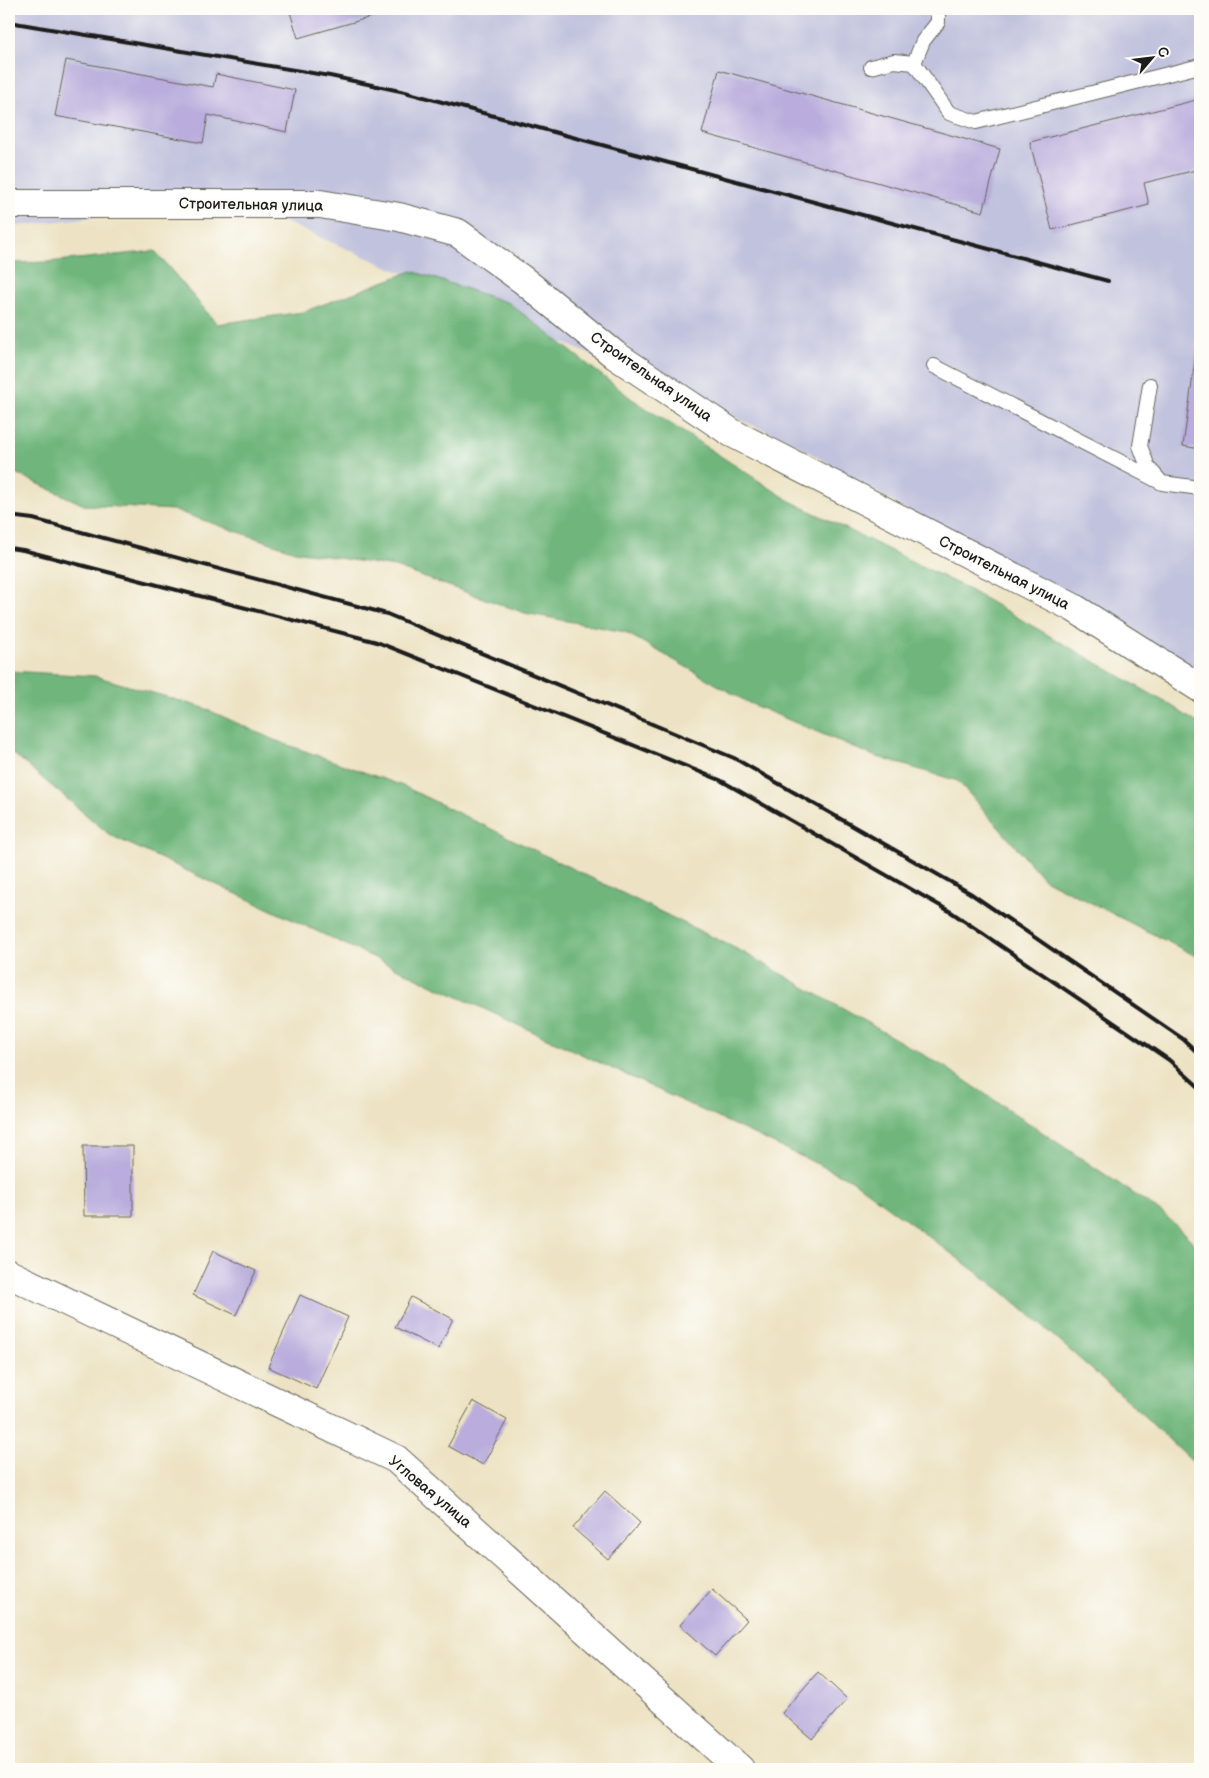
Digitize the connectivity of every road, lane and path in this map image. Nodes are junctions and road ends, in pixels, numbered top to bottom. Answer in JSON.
{"nodes":[{"id":1,"x":938,"y":9,"type":"edge"},
{"id":2,"x":914,"y":63,"type":"junction"},
{"id":3,"x":1200,"y":66,"type":"edge"},
{"id":4,"x":871,"y":67,"type":"dead end"},
{"id":5,"x":9,"y":204,"type":"edge"},
{"id":6,"x":934,"y":366,"type":"dead end"},
{"id":7,"x":1150,"y":385,"type":"dead end"},
{"id":8,"x":1162,"y":483,"type":"junction"},
{"id":9,"x":1200,"y":488,"type":"edge"},
{"id":10,"x":1200,"y":688,"type":"edge"},
{"id":11,"x":9,"y":1274,"type":"edge"},
{"id":12,"x":740,"y":1769,"type":"edge"}],
"edges":[{"from":1,"to":2,"type":"lane"},
{"from":2,"to":3,"type":"lane"},
{"from":2,"to":4,"type":"lane"},
{"from":5,"to":10,"type":"street","name":"Строительная улица"},
{"from":6,"to":8,"type":"lane"},
{"from":7,"to":8,"type":"lane"},
{"from":8,"to":9,"type":"lane"},
{"from":11,"to":12,"type":"street","name":"Угловая улица"}]}
